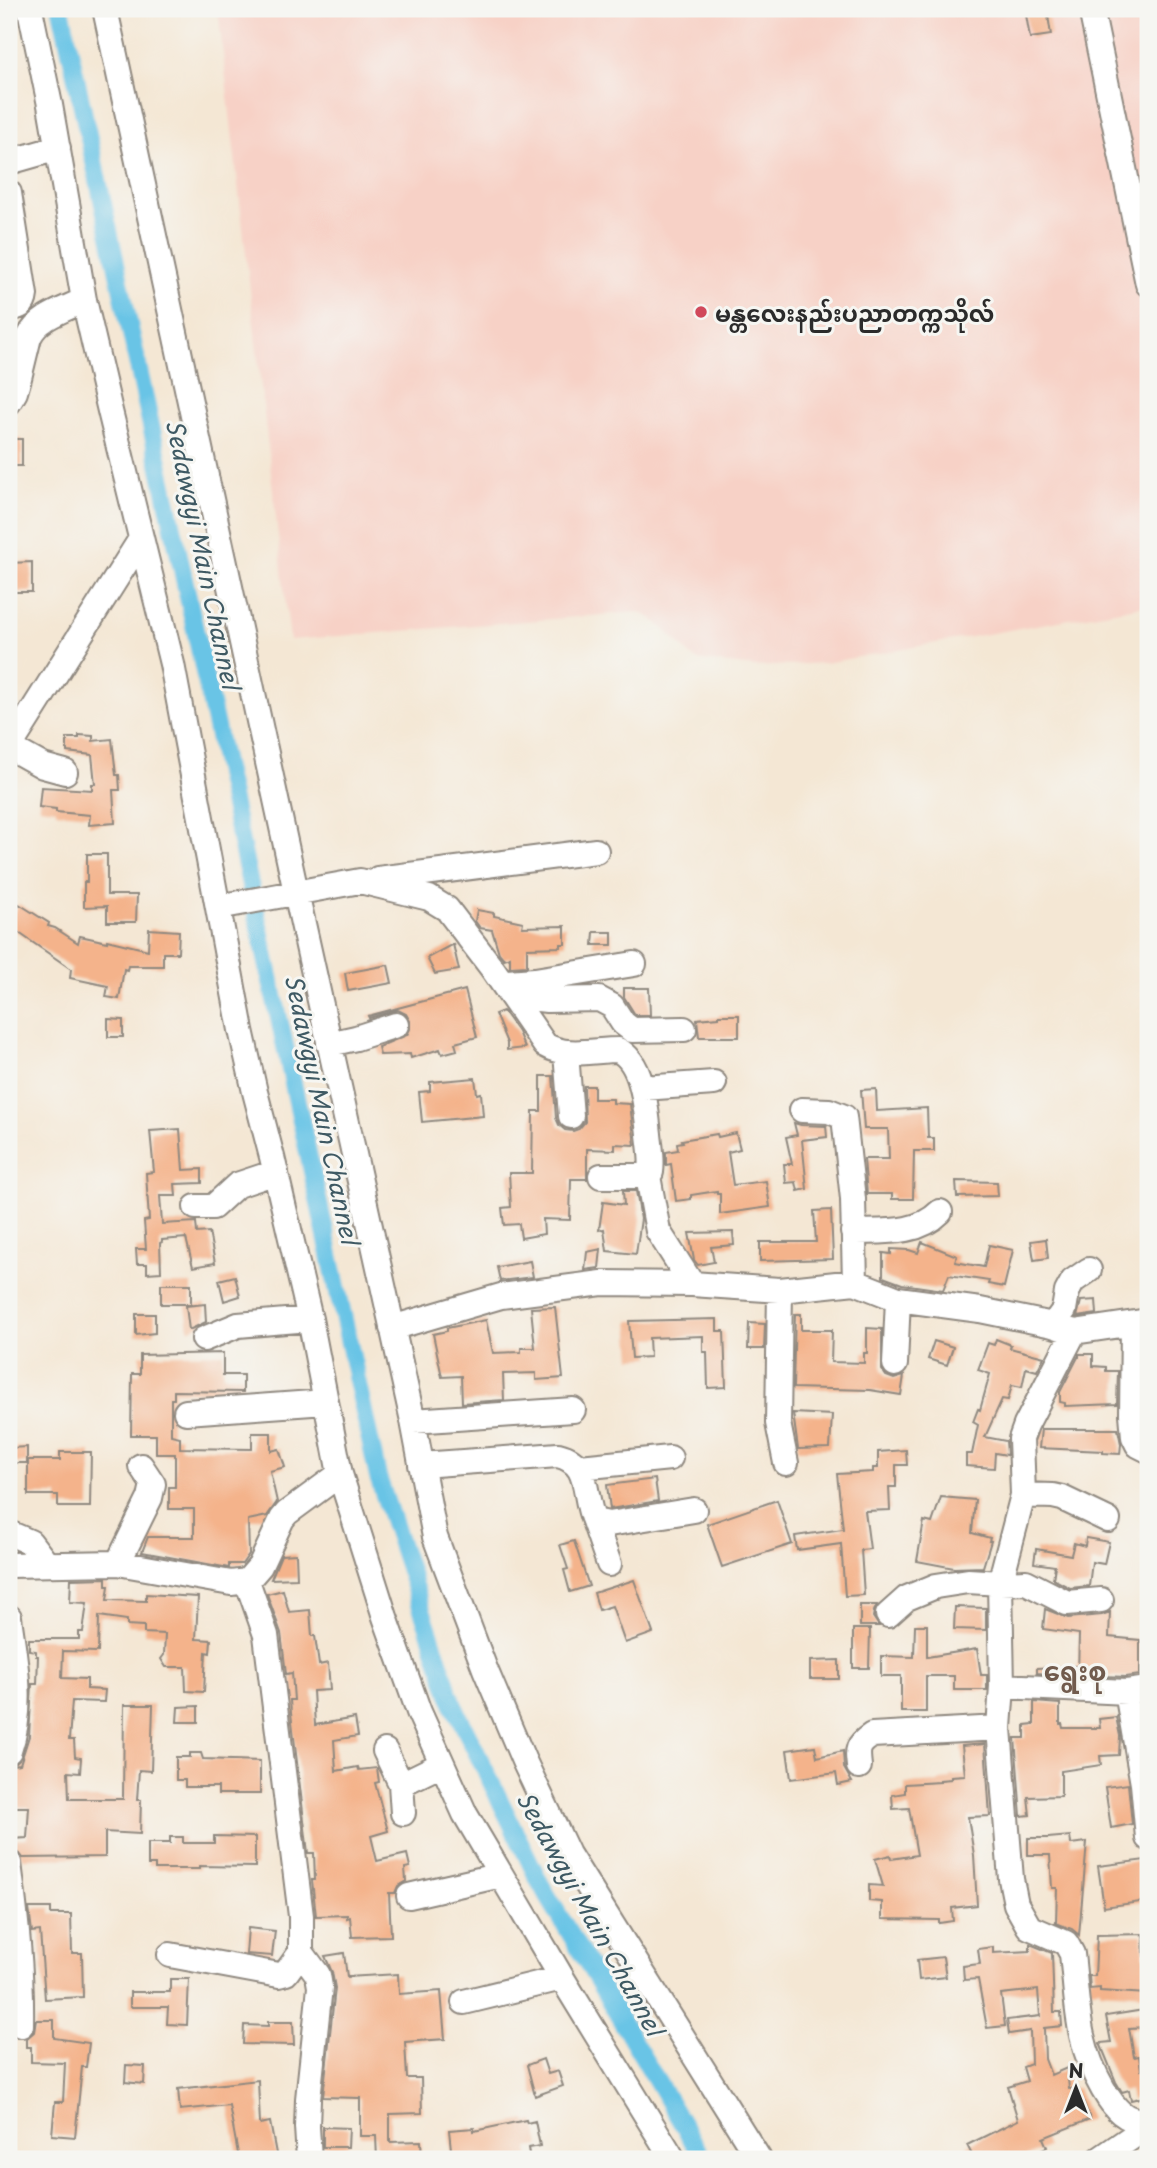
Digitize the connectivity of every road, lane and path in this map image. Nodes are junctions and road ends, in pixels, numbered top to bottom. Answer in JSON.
{"nodes":[{"id":1,"x":30,"y":9,"type":"edge"},
{"id":2,"x":105,"y":9,"type":"edge"},
{"id":3,"x":1091,"y":9,"type":"edge"},
{"id":4,"x":58,"y":148,"type":"junction"},
{"id":5,"x":9,"y":162,"type":"edge"},
{"id":6,"x":9,"y":193,"type":"edge"},
{"id":7,"x":1148,"y":284,"type":"edge"},
{"id":8,"x":84,"y":300,"type":"junction"},
{"id":9,"x":9,"y":309,"type":"edge"},
{"id":10,"x":9,"y":402,"type":"edge"},
{"id":11,"x":141,"y":539,"type":"junction"},
{"id":12,"x":9,"y":748,"type":"edge"},
{"id":13,"x":65,"y":772,"type":"dead end"},
{"id":14,"x":596,"y":851,"type":"dead end"},
{"id":15,"x":360,"y":881,"type":"junction"},
{"id":16,"x":287,"y":894,"type":"junction"},
{"id":17,"x":227,"y":905,"type":"junction"},
{"id":18,"x":634,"y":964,"type":"dead end"},
{"id":19,"x":499,"y":975,"type":"junction"},
{"id":20,"x":396,"y":1024,"type":"dead end"},
{"id":21,"x":684,"y":1029,"type":"dead end"},
{"id":22,"x":330,"y":1044,"type":"junction"},
{"id":23,"x":566,"y":1053,"type":"junction"},
{"id":24,"x":714,"y":1083,"type":"dead end"},
{"id":25,"x":643,"y":1088,"type":"junction"},
{"id":26,"x":802,"y":1110,"type":"dead end"},
{"id":27,"x":570,"y":1116,"type":"dead end"},
{"id":28,"x":276,"y":1172,"type":"junction"},
{"id":29,"x":601,"y":1176,"type":"dead end"},
{"id":30,"x":648,"y":1176,"type":"junction"},
{"id":31,"x":195,"y":1207,"type":"dead end"},
{"id":32,"x":940,"y":1212,"type":"dead end"},
{"id":33,"x":853,"y":1232,"type":"junction"},
{"id":34,"x":1088,"y":1270,"type":"dead end"},
{"id":35,"x":855,"y":1282,"type":"junction"},
{"id":36,"x":692,"y":1284,"type":"junction"},
{"id":37,"x":780,"y":1290,"type":"junction"},
{"id":38,"x":898,"y":1299,"type":"junction"},
{"id":39,"x":310,"y":1319,"type":"junction"},
{"id":40,"x":1141,"y":1322,"type":"edge"},
{"id":41,"x":392,"y":1328,"type":"junction"},
{"id":42,"x":1064,"y":1329,"type":"junction"},
{"id":43,"x":204,"y":1339,"type":"dead end"},
{"id":44,"x":895,"y":1364,"type":"dead end"},
{"id":45,"x":326,"y":1402,"type":"junction"},
{"id":46,"x":573,"y":1410,"type":"dead end"},
{"id":47,"x":186,"y":1412,"type":"dead end"},
{"id":48,"x":413,"y":1421,"type":"junction"},
{"id":49,"x":1148,"y":1450,"type":"edge"},
{"id":50,"x":670,"y":1458,"type":"dead end"},
{"id":51,"x":786,"y":1463,"type":"dead end"},
{"id":52,"x":421,"y":1465,"type":"junction"},
{"id":53,"x":141,"y":1466,"type":"dead end"},
{"id":54,"x":580,"y":1467,"type":"junction"},
{"id":55,"x":340,"y":1474,"type":"junction"},
{"id":56,"x":1023,"y":1495,"type":"junction"},
{"id":57,"x":694,"y":1510,"type":"dead end"},
{"id":58,"x":1108,"y":1520,"type":"dead end"},
{"id":59,"x":594,"y":1521,"type":"junction"},
{"id":60,"x":9,"y":1533,"type":"edge"},
{"id":61,"x":46,"y":1563,"type":"junction"},
{"id":62,"x":118,"y":1563,"type":"junction"},
{"id":63,"x":9,"y":1564,"type":"edge"},
{"id":64,"x":609,"y":1564,"type":"dead end"},
{"id":65,"x":247,"y":1581,"type":"junction"},
{"id":66,"x":1000,"y":1583,"type":"junction"},
{"id":67,"x":1101,"y":1600,"type":"dead end"},
{"id":68,"x":888,"y":1615,"type":"dead end"},
{"id":69,"x":9,"y":1617,"type":"edge"},
{"id":70,"x":1002,"y":1686,"type":"junction"},
{"id":71,"x":1138,"y":1690,"type":"edge"},
{"id":72,"x":999,"y":1728,"type":"junction"},
{"id":73,"x":9,"y":1749,"type":"edge"},
{"id":74,"x":385,"y":1751,"type":"dead end"},
{"id":75,"x":442,"y":1764,"type":"junction"},
{"id":76,"x":859,"y":1766,"type":"dead end"},
{"id":77,"x":401,"y":1784,"type":"junction"},
{"id":78,"x":403,"y":1813,"type":"dead end"},
{"id":79,"x":1148,"y":1838,"type":"edge"},
{"id":80,"x":9,"y":1863,"type":"edge"},
{"id":81,"x":501,"y":1875,"type":"junction"},
{"id":82,"x":409,"y":1896,"type":"dead end"},
{"id":83,"x":301,"y":1952,"type":"junction"},
{"id":84,"x":170,"y":1955,"type":"dead end"},
{"id":85,"x":14,"y":1962,"type":"edge"},
{"id":86,"x":562,"y":1978,"type":"junction"},
{"id":87,"x":464,"y":2002,"type":"dead end"},
{"id":88,"x":21,"y":2025,"type":"dead end"},
{"id":89,"x":1148,"y":2120,"type":"edge"},
{"id":90,"x":1148,"y":2126,"type":"edge"},
{"id":91,"x":309,"y":2159,"type":"edge"},
{"id":92,"x":673,"y":2159,"type":"edge"},
{"id":93,"x":759,"y":2159,"type":"edge"},
{"id":94,"x":1100,"y":2159,"type":"edge"}],
"edges":[{"from":1,"to":4,"type":"street"},
{"from":2,"to":16,"type":"street"},
{"from":3,"to":7,"type":"street"},
{"from":4,"to":5,"type":"street"},
{"from":4,"to":8,"type":"street"},
{"from":6,"to":9,"type":"street"},
{"from":8,"to":10,"type":"street"},
{"from":8,"to":11,"type":"street"},
{"from":11,"to":12,"type":"street"},
{"from":11,"to":17,"type":"street"},
{"from":12,"to":13,"type":"street"},
{"from":14,"to":15,"type":"street"},
{"from":15,"to":16,"type":"street"},
{"from":15,"to":19,"type":"street"},
{"from":16,"to":17,"type":"street"},
{"from":16,"to":22,"type":"street"},
{"from":17,"to":28,"type":"street"},
{"from":18,"to":19,"type":"street"},
{"from":19,"to":21,"type":"street"},
{"from":19,"to":23,"type":"street"},
{"from":20,"to":22,"type":"street"},
{"from":22,"to":41,"type":"street"},
{"from":23,"to":25,"type":"street"},
{"from":23,"to":27,"type":"street"},
{"from":24,"to":25,"type":"street"},
{"from":25,"to":30,"type":"street"},
{"from":26,"to":33,"type":"street"},
{"from":28,"to":31,"type":"street"},
{"from":28,"to":39,"type":"street"},
{"from":29,"to":30,"type":"street"},
{"from":30,"to":36,"type":"street"},
{"from":32,"to":33,"type":"street"},
{"from":33,"to":35,"type":"street"},
{"from":34,"to":42,"type":"street"},
{"from":35,"to":37,"type":"street"},
{"from":35,"to":38,"type":"street"},
{"from":36,"to":37,"type":"street"},
{"from":36,"to":41,"type":"street"},
{"from":37,"to":51,"type":"street"},
{"from":38,"to":42,"type":"street"},
{"from":38,"to":44,"type":"street"},
{"from":39,"to":43,"type":"street"},
{"from":39,"to":45,"type":"street"},
{"from":40,"to":42,"type":"street"},
{"from":40,"to":49,"type":"street"},
{"from":41,"to":48,"type":"street"},
{"from":42,"to":56,"type":"street"},
{"from":45,"to":47,"type":"street"},
{"from":45,"to":55,"type":"street"},
{"from":46,"to":48,"type":"street"},
{"from":48,"to":52,"type":"street"},
{"from":50,"to":54,"type":"street"},
{"from":52,"to":54,"type":"street"},
{"from":52,"to":93,"type":"street"},
{"from":53,"to":62,"type":"street"},
{"from":54,"to":59,"type":"street"},
{"from":55,"to":65,"type":"street"},
{"from":55,"to":75,"type":"street"},
{"from":56,"to":58,"type":"street"},
{"from":56,"to":66,"type":"street"},
{"from":57,"to":59,"type":"street"},
{"from":59,"to":64,"type":"street"},
{"from":60,"to":61,"type":"street"},
{"from":61,"to":62,"type":"street"},
{"from":61,"to":63,"type":"street"},
{"from":62,"to":65,"type":"street"},
{"from":65,"to":83,"type":"street"},
{"from":66,"to":67,"type":"street"},
{"from":66,"to":68,"type":"street"},
{"from":66,"to":70,"type":"street"},
{"from":69,"to":73,"type":"street"},
{"from":70,"to":71,"type":"street"},
{"from":70,"to":72,"type":"street"},
{"from":71,"to":79,"type":"street"},
{"from":72,"to":76,"type":"street"},
{"from":72,"to":89,"type":"street"},
{"from":74,"to":77,"type":"street"},
{"from":75,"to":77,"type":"street"},
{"from":75,"to":81,"type":"street"},
{"from":77,"to":78,"type":"street"},
{"from":80,"to":85,"type":"street"},
{"from":81,"to":82,"type":"street"},
{"from":81,"to":86,"type":"street"},
{"from":83,"to":84,"type":"street"},
{"from":83,"to":91,"type":"street"},
{"from":85,"to":88,"type":"street"},
{"from":86,"to":87,"type":"street"},
{"from":86,"to":92,"type":"street"},
{"from":90,"to":94,"type":"street"}]}
